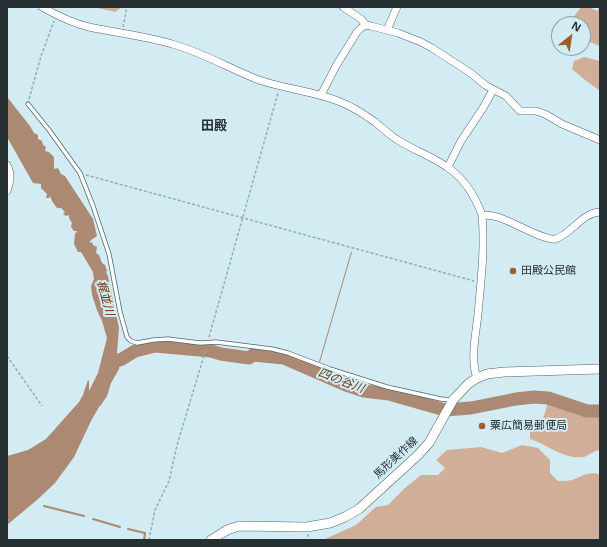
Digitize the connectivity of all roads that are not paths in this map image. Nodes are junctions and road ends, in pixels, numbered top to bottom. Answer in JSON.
{"nodes":[{"id":1,"x":42,"y":7,"type":"edge"},
{"id":2,"x":343,"y":7,"type":"edge"},
{"id":3,"x":397,"y":7,"type":"edge"},
{"id":4,"x":366,"y":25,"type":"junction"},
{"id":5,"x":387,"y":30,"type":"junction"},
{"id":6,"x":493,"y":90,"type":"junction"},
{"id":7,"x":321,"y":95,"type":"junction"},
{"id":8,"x":28,"y":104,"type":"road end"},
{"id":9,"x":600,"y":140,"type":"edge"},
{"id":10,"x":7,"y":165,"type":"edge"},
{"id":11,"x":448,"y":167,"type":"junction"},
{"id":12,"x":7,"y":191,"type":"edge"},
{"id":13,"x":600,"y":212,"type":"edge"},
{"id":14,"x":482,"y":215,"type":"junction"},
{"id":15,"x":600,"y":369,"type":"edge"},
{"id":16,"x":477,"y":378,"type":"junction"},
{"id":17,"x":452,"y":402,"type":"junction"},
{"id":18,"x":211,"y":540,"type":"edge"}],
"edges":[{"from":1,"to":7,"type":"street"},
{"from":2,"to":4,"type":"street"},
{"from":3,"to":5,"type":"street"},
{"from":4,"to":5,"type":"street"},
{"from":4,"to":7,"type":"street"},
{"from":5,"to":6,"type":"street"},
{"from":6,"to":9,"type":"street"},
{"from":6,"to":11,"type":"street"},
{"from":7,"to":11,"type":"street"},
{"from":8,"to":17,"type":"lane"},
{"from":10,"to":12,"type":"street"},
{"from":11,"to":14,"type":"street"},
{"from":13,"to":14,"type":"street"},
{"from":14,"to":16,"type":"street"},
{"from":15,"to":16,"type":"main road","name":"馬形美作線"},
{"from":16,"to":17,"type":"main road","name":"馬形美作線"},
{"from":17,"to":18,"type":"main road","name":"馬形美作線"}]}
